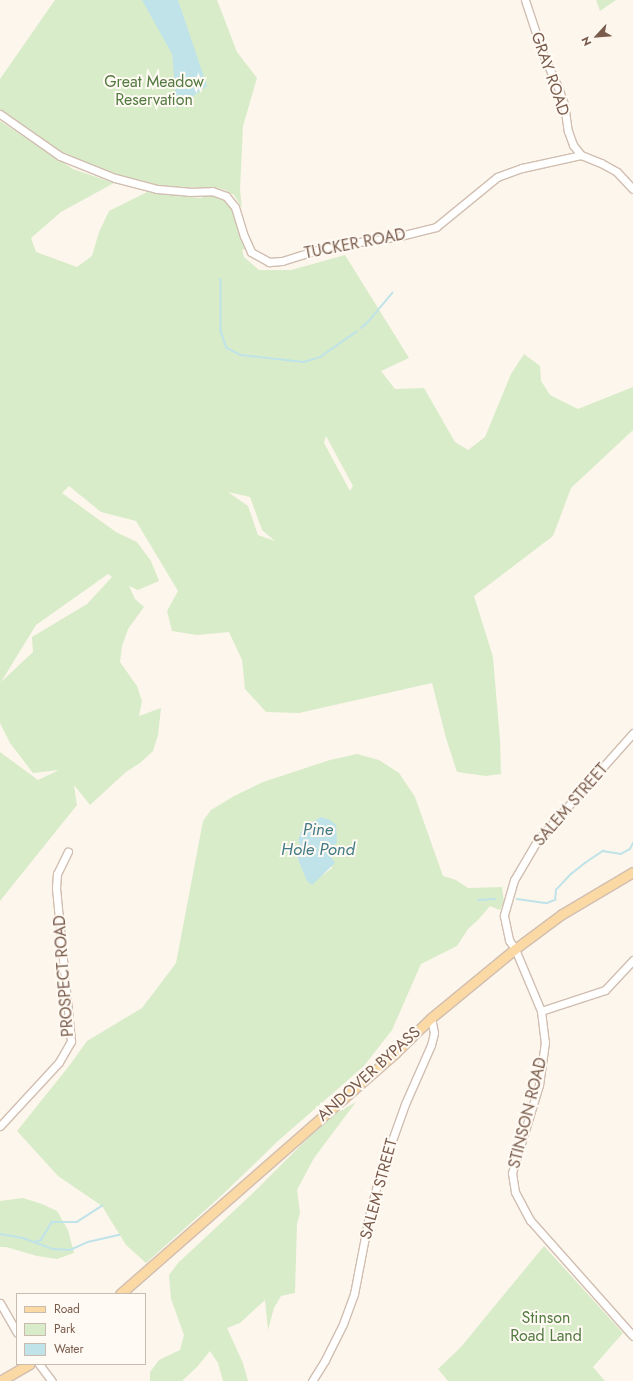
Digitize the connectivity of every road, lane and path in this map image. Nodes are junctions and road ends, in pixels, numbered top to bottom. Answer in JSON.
{"nodes":[{"id":1,"x":525,"y":0,"type":"edge"},
{"id":2,"x":0,"y":114,"type":"edge"},
{"id":3,"x":581,"y":156,"type":"junction"},
{"id":4,"x":633,"y":189,"type":"edge"},
{"id":5,"x":633,"y":733,"type":"edge"},
{"id":6,"x":68,"y":850,"type":"dead end"},
{"id":7,"x":633,"y":872,"type":"edge"},
{"id":8,"x":515,"y":949,"type":"junction"},
{"id":9,"x":633,"y":960,"type":"edge"},
{"id":10,"x":541,"y":1011,"type":"junction"},
{"id":11,"x":431,"y":1018,"type":"junction"},
{"id":12,"x":1,"y":1124,"type":"edge"},
{"id":13,"x":121,"y":1293,"type":"edge"},
{"id":14,"x":1,"y":1308,"type":"edge"},
{"id":15,"x":16,"y":1331,"type":"edge"},
{"id":16,"x":633,"y":1336,"type":"edge"},
{"id":17,"x":27,"y":1365,"type":"edge"},
{"id":18,"x":41,"y":1365,"type":"edge"},
{"id":19,"x":0,"y":1381,"type":"edge"},
{"id":20,"x":52,"y":1381,"type":"edge"},
{"id":21,"x":312,"y":1381,"type":"edge"}],
"edges":[{"from":1,"to":3,"type":"street","name":"GRAY ROAD"},
{"from":2,"to":3,"type":"street","name":"TUCKER ROAD"},
{"from":3,"to":4,"type":"street"},
{"from":5,"to":8,"type":"street","name":"SALEM STREET"},
{"from":6,"to":12,"type":"street","name":"PROSPECT ROAD"},
{"from":7,"to":8,"type":"main road","name":"ANDOVER BYPASS"},
{"from":8,"to":10,"type":"street","name":"STINSON ROAD"},
{"from":8,"to":11,"type":"main road","name":"ANDOVER BYPASS"},
{"from":9,"to":10,"type":"street"},
{"from":10,"to":16,"type":"street","name":"STINSON ROAD"},
{"from":11,"to":13,"type":"main road","name":"ANDOVER BYPASS"},
{"from":11,"to":21,"type":"street","name":"SALEM STREET"},
{"from":14,"to":15,"type":"street"},
{"from":17,"to":19,"type":"main road"},
{"from":18,"to":20,"type":"street"}]}
